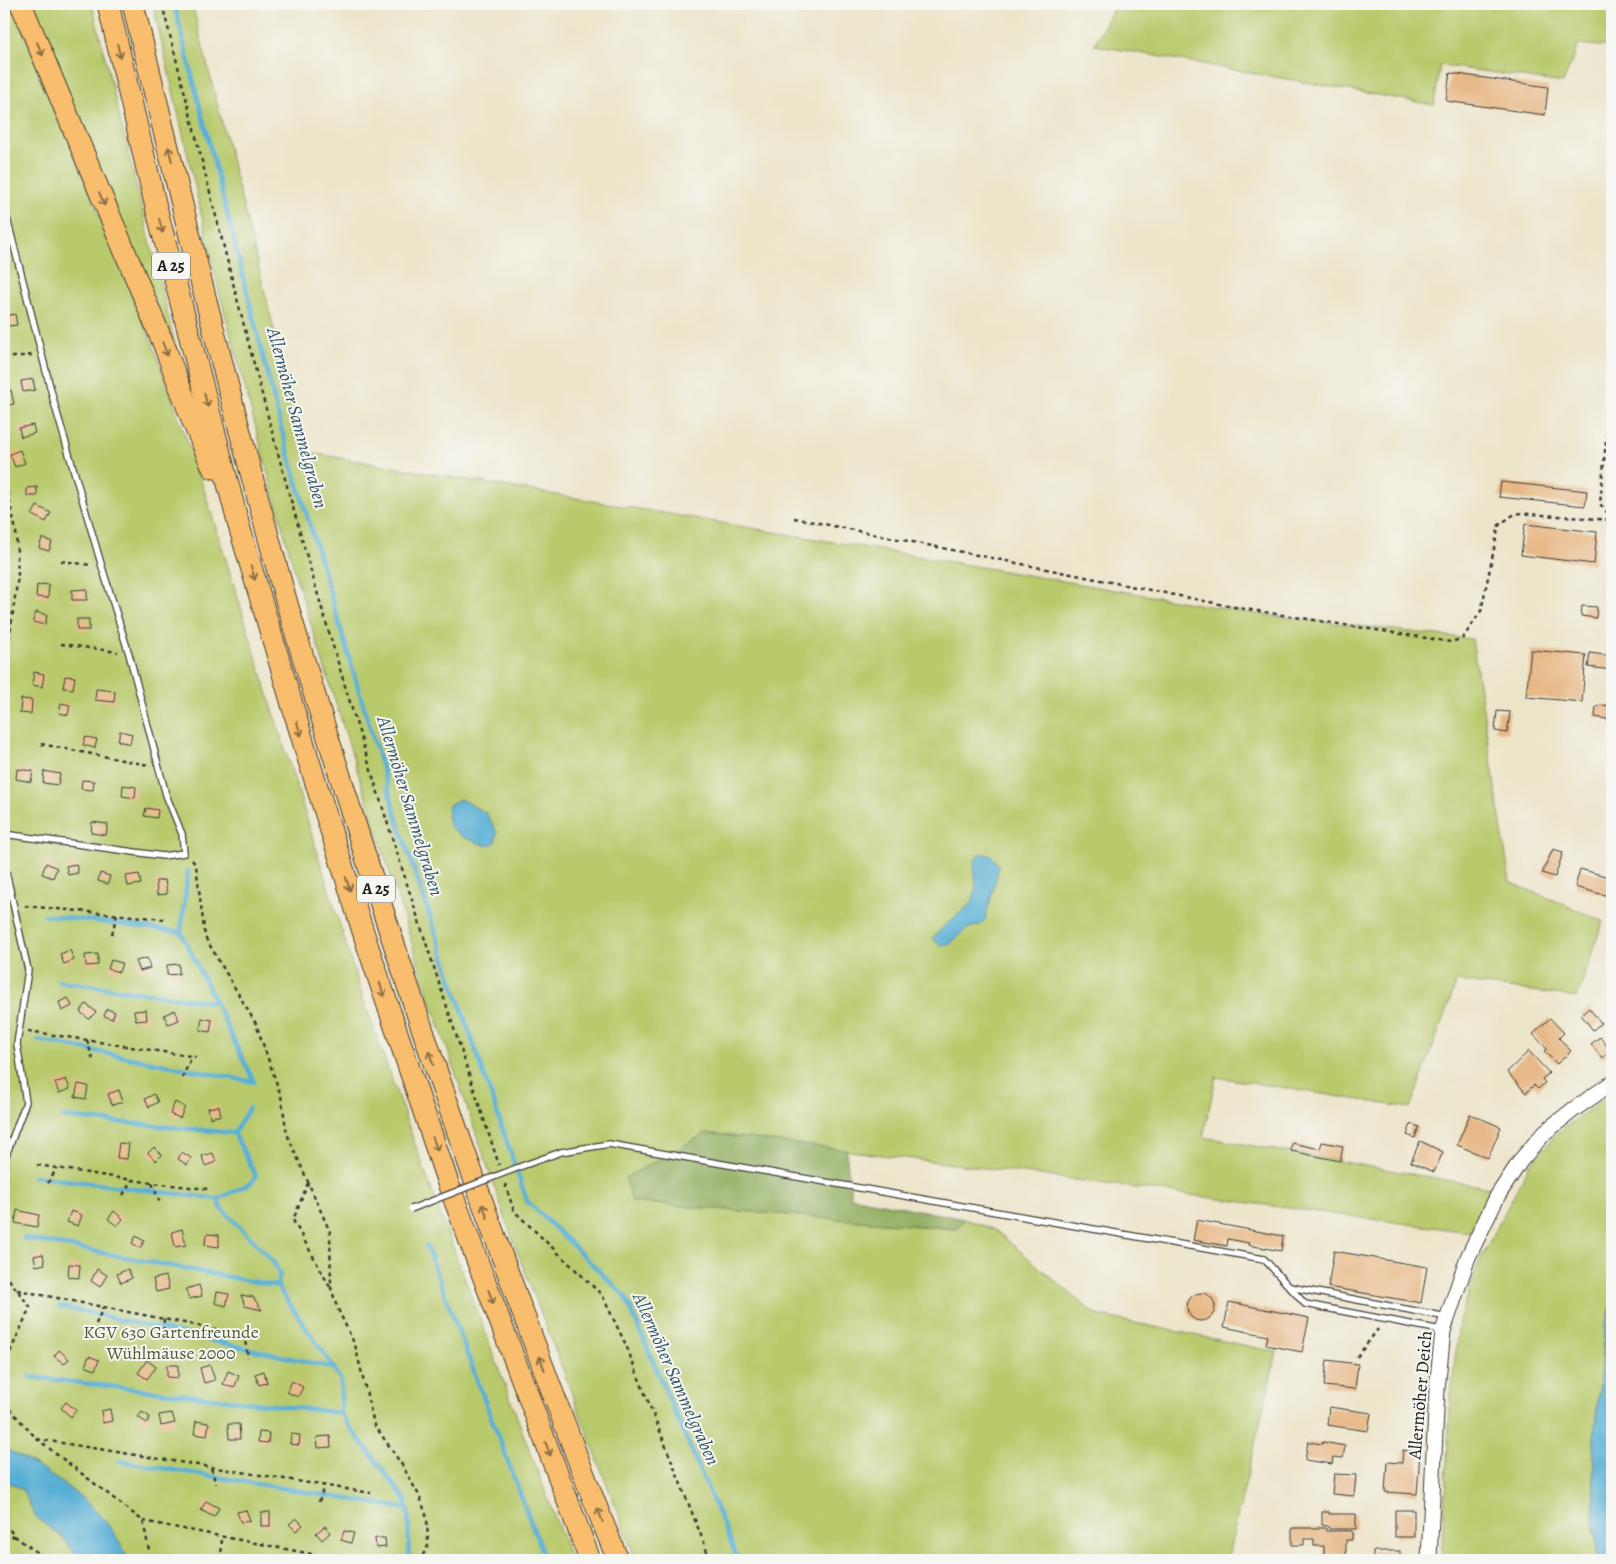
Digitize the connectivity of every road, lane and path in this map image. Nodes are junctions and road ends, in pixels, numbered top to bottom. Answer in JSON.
{"nodes":[{"id":1,"x":21,"y":4,"type":"edge"},
{"id":2,"x":108,"y":4,"type":"edge"},
{"id":3,"x":133,"y":4,"type":"edge"},
{"id":4,"x":164,"y":4,"type":"edge"},
{"id":5,"x":4,"y":207,"type":"edge"},
{"id":6,"x":41,"y":354,"type":"junction"},
{"id":7,"x":4,"y":358,"type":"edge"},
{"id":8,"x":1609,"y":409,"type":"dead end"},
{"id":9,"x":4,"y":476,"type":"edge"},
{"id":10,"x":794,"y":518,"type":"dead end"},
{"id":11,"x":1612,"y":519,"type":"edge"},
{"id":12,"x":239,"y":526,"type":"junction"},
{"id":13,"x":61,"y":561,"type":"dead end"},
{"id":14,"x":102,"y":567,"type":"junction"},
{"id":15,"x":61,"y":644,"type":"dead end"},
{"id":16,"x":129,"y":654,"type":"junction"},
{"id":17,"x":4,"y":676,"type":"edge"},
{"id":18,"x":41,"y":744,"type":"dead end"},
{"id":19,"x":160,"y":767,"type":"junction"},
{"id":20,"x":4,"y":834,"type":"edge"},
{"id":21,"x":184,"y":853,"type":"junction"},
{"id":22,"x":4,"y":863,"type":"edge"},
{"id":23,"x":14,"y":905,"type":"junction"},
{"id":24,"x":117,"y":914,"type":"junction"},
{"id":25,"x":164,"y":919,"type":"dead end"},
{"id":26,"x":112,"y":934,"type":"dead end"},
{"id":27,"x":19,"y":1030,"type":"junction"},
{"id":28,"x":87,"y":1040,"type":"junction"},
{"id":29,"x":192,"y":1056,"type":"junction"},
{"id":30,"x":196,"y":1057,"type":"dead end"},
{"id":31,"x":93,"y":1060,"type":"dead end"},
{"id":32,"x":182,"y":1078,"type":"dead end"},
{"id":33,"x":1612,"y":1083,"type":"edge"},
{"id":34,"x":5,"y":1158,"type":"edge"},
{"id":35,"x":37,"y":1165,"type":"dead end"},
{"id":36,"x":499,"y":1166,"type":"dead end"},
{"id":37,"x":56,"y":1168,"type":"junction"},
{"id":38,"x":132,"y":1180,"type":"junction"},
{"id":39,"x":152,"y":1183,"type":"junction"},
{"id":40,"x":308,"y":1183,"type":"junction"},
{"id":41,"x":48,"y":1184,"type":"dead end"},
{"id":42,"x":505,"y":1184,"type":"dead end"},
{"id":43,"x":208,"y":1189,"type":"dead end"},
{"id":44,"x":122,"y":1195,"type":"dead end"},
{"id":45,"x":160,"y":1203,"type":"dead end"},
{"id":46,"x":411,"y":1208,"type":"dead end"},
{"id":47,"x":4,"y":1273,"type":"edge"},
{"id":48,"x":1290,"y":1287,"type":"junction"},
{"id":49,"x":331,"y":1288,"type":"junction"},
{"id":50,"x":17,"y":1290,"type":"junction"},
{"id":51,"x":103,"y":1307,"type":"junction"},
{"id":52,"x":164,"y":1319,"type":"junction"},
{"id":53,"x":1384,"y":1320,"type":"junction"},
{"id":54,"x":96,"y":1324,"type":"dead end"},
{"id":55,"x":1445,"y":1324,"type":"junction"},
{"id":56,"x":244,"y":1334,"type":"junction"},
{"id":57,"x":255,"y":1337,"type":"dead end"},
{"id":58,"x":163,"y":1339,"type":"dead end"},
{"id":59,"x":1358,"y":1357,"type":"dead end"},
{"id":60,"x":248,"y":1358,"type":"dead end"},
{"id":61,"x":4,"y":1366,"type":"edge"},
{"id":62,"x":4,"y":1403,"type":"edge"},
{"id":63,"x":37,"y":1439,"type":"junction"},
{"id":64,"x":211,"y":1468,"type":"junction"},
{"id":65,"x":216,"y":1484,"type":"dead end"},
{"id":66,"x":324,"y":1486,"type":"junction"},
{"id":67,"x":371,"y":1493,"type":"dead end"},
{"id":68,"x":319,"y":1502,"type":"dead end"},
{"id":69,"x":143,"y":1521,"type":"junction"},
{"id":70,"x":4,"y":1524,"type":"edge"},
{"id":71,"x":4,"y":1533,"type":"edge"},
{"id":72,"x":222,"y":1536,"type":"junction"},
{"id":73,"x":17,"y":1538,"type":"junction"},
{"id":74,"x":48,"y":1560,"type":"edge"},
{"id":75,"x":151,"y":1560,"type":"edge"},
{"id":76,"x":221,"y":1560,"type":"edge"},
{"id":77,"x":342,"y":1560,"type":"edge"},
{"id":78,"x":420,"y":1560,"type":"edge"},
{"id":79,"x":590,"y":1560,"type":"edge"},
{"id":80,"x":618,"y":1560,"type":"edge"},
{"id":81,"x":708,"y":1560,"type":"edge"},
{"id":82,"x":1429,"y":1560,"type":"edge"}],
"edges":[{"from":1,"to":12,"type":"highway","one_way":true},
{"from":2,"to":12,"type":"highway","number":"A 25","one_way":true},
{"from":80,"to":3,"type":"highway","number":"A 25","one_way":true},
{"from":4,"to":36,"type":"path"},
{"from":5,"to":6,"type":"lane"},
{"from":6,"to":7,"type":"path"},
{"from":6,"to":14,"type":"lane"},
{"from":8,"to":11,"type":"path"},
{"from":9,"to":17,"type":"path"},
{"from":10,"to":11,"type":"path"},
{"from":12,"to":79,"type":"highway","number":"A 25","one_way":true},
{"from":13,"to":14,"type":"path"},
{"from":14,"to":16,"type":"lane"},
{"from":15,"to":16,"type":"path"},
{"from":16,"to":19,"type":"lane"},
{"from":18,"to":19,"type":"path"},
{"from":19,"to":21,"type":"lane"},
{"from":20,"to":21,"type":"lane"},
{"from":21,"to":40,"type":"path"},
{"from":22,"to":23,"type":"lane"},
{"from":23,"to":24,"type":"path"},
{"from":23,"to":27,"type":"lane"},
{"from":24,"to":25,"type":"path"},
{"from":24,"to":26,"type":"path"},
{"from":27,"to":28,"type":"path"},
{"from":27,"to":34,"type":"lane"},
{"from":28,"to":29,"type":"path"},
{"from":28,"to":31,"type":"path"},
{"from":29,"to":30,"type":"path"},
{"from":29,"to":32,"type":"path"},
{"from":33,"to":55,"type":"street","name":"Allermöher Deich"},
{"from":35,"to":37,"type":"path"},
{"from":37,"to":38,"type":"path"},
{"from":37,"to":41,"type":"path"},
{"from":38,"to":39,"type":"path"},
{"from":38,"to":44,"type":"path"},
{"from":39,"to":43,"type":"path"},
{"from":39,"to":45,"type":"path"},
{"from":40,"to":49,"type":"path"},
{"from":40,"to":49,"type":"path"},
{"from":42,"to":81,"type":"path"},
{"from":46,"to":48,"type":"lane","bridge":true},
{"from":47,"to":50,"type":"path"},
{"from":48,"to":53,"type":"lane"},
{"from":48,"to":55,"type":"lane"},
{"from":49,"to":78,"type":"path"},
{"from":50,"to":51,"type":"path"},
{"from":50,"to":61,"type":"path"},
{"from":51,"to":52,"type":"path"},
{"from":51,"to":54,"type":"path"},
{"from":52,"to":56,"type":"path"},
{"from":52,"to":58,"type":"path"},
{"from":53,"to":55,"type":"lane"},
{"from":53,"to":59,"type":"path"},
{"from":55,"to":82,"type":"street","name":"Allermöher Deich"},
{"from":56,"to":57,"type":"path"},
{"from":56,"to":60,"type":"path"},
{"from":62,"to":63,"type":"path"},
{"from":63,"to":64,"type":"path"},
{"from":63,"to":69,"type":"path"},
{"from":64,"to":65,"type":"path"},
{"from":64,"to":66,"type":"path"},
{"from":66,"to":67,"type":"path"},
{"from":66,"to":68,"type":"path"},
{"from":69,"to":72,"type":"path"},
{"from":69,"to":75,"type":"path"},
{"from":70,"to":73,"type":"path"},
{"from":71,"to":73,"type":"path"},
{"from":72,"to":76,"type":"path"},
{"from":72,"to":77,"type":"path"},
{"from":73,"to":74,"type":"path"}]}
